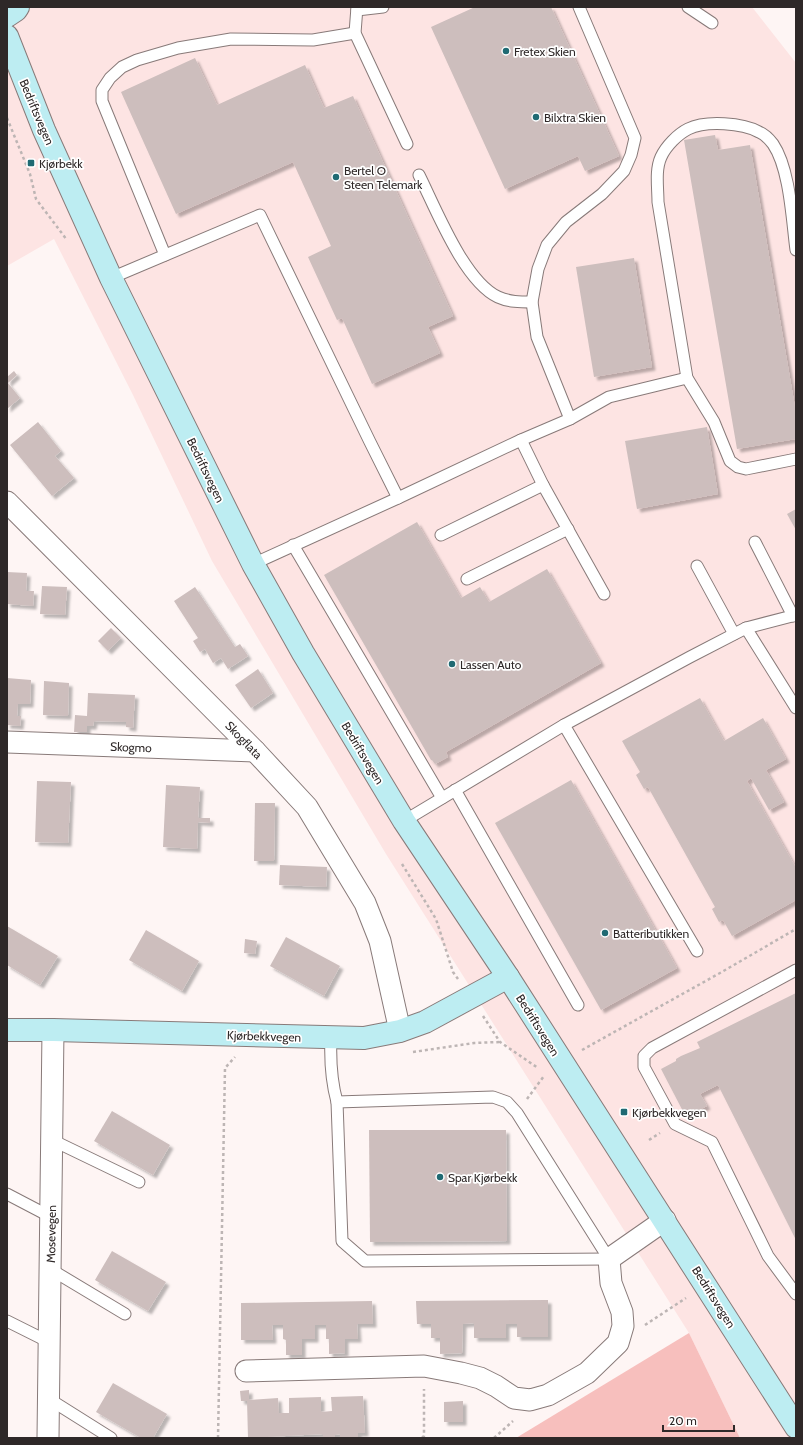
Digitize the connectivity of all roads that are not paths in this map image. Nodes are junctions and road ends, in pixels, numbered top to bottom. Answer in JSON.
{"nodes":[{"id":1,"x":18,"y":7,"type":"edge"},
{"id":2,"x":383,"y":7,"type":"edge"},
{"id":3,"x":579,"y":7,"type":"edge"},
{"id":4,"x":688,"y":7,"type":"edge"},
{"id":5,"x":357,"y":9,"type":"edge"},
{"id":6,"x":7,"y":16,"type":"edge"},
{"id":7,"x":712,"y":24,"type":"dead end"},
{"id":8,"x":355,"y":33,"type":"junction"},
{"id":9,"x":7,"y":36,"type":"edge"},
{"id":10,"x":407,"y":144,"type":"dead end"},
{"id":11,"x":419,"y":175,"type":"dead end"},
{"id":12,"x":796,"y":250,"type":"edge"},
{"id":13,"x":165,"y":255,"type":"junction"},
{"id":14,"x":111,"y":278,"type":"junction"},
{"id":15,"x":532,"y":302,"type":"junction"},
{"id":16,"x":687,"y":378,"type":"junction"},
{"id":17,"x":570,"y":419,"type":"junction"},
{"id":18,"x":521,"y":440,"type":"junction"},
{"id":19,"x":796,"y":458,"type":"edge"},
{"id":20,"x":543,"y":484,"type":"junction"},
{"id":21,"x":398,"y":498,"type":"junction"},
{"id":22,"x":7,"y":502,"type":"edge"},
{"id":23,"x":568,"y":529,"type":"junction"},
{"id":24,"x":441,"y":535,"type":"dead end"},
{"id":25,"x":755,"y":542,"type":"dead end"},
{"id":26,"x":293,"y":546,"type":"junction"},
{"id":27,"x":253,"y":564,"type":"junction"},
{"id":28,"x":697,"y":566,"type":"dead end"},
{"id":29,"x":467,"y":579,"type":"dead end"},
{"id":30,"x":604,"y":594,"type":"dead end"},
{"id":31,"x":795,"y":615,"type":"edge"},
{"id":32,"x":746,"y":628,"type":"junction"},
{"id":33,"x":734,"y":634,"type":"junction"},
{"id":34,"x":796,"y":708,"type":"edge"},
{"id":35,"x":564,"y":725,"type":"junction"},
{"id":36,"x":7,"y":742,"type":"edge"},
{"id":37,"x":256,"y":751,"type":"junction"},
{"id":38,"x":455,"y":790,"type":"junction"},
{"id":39,"x":442,"y":798,"type":"junction"},
{"id":40,"x":404,"y":821,"type":"junction"},
{"id":41,"x":697,"y":951,"type":"dead end"},
{"id":42,"x":796,"y":970,"type":"edge"},
{"id":43,"x":508,"y":977,"type":"junction"},
{"id":44,"x":578,"y":1005,"type":"dead end"},
{"id":45,"x":7,"y":1030,"type":"edge"},
{"id":46,"x":53,"y":1030,"type":"junction"},
{"id":47,"x":400,"y":1031,"type":"junction"},
{"id":48,"x":331,"y":1038,"type":"junction"},
{"id":49,"x":337,"y":1102,"type":"junction"},
{"id":50,"x":52,"y":1140,"type":"junction"},
{"id":51,"x":139,"y":1182,"type":"dead end"},
{"id":52,"x":7,"y":1194,"type":"edge"},
{"id":53,"x":51,"y":1217,"type":"junction"},
{"id":54,"x":665,"y":1220,"type":"junction"},
{"id":55,"x":608,"y":1259,"type":"junction"},
{"id":56,"x":50,"y":1269,"type":"junction"},
{"id":57,"x":796,"y":1294,"type":"edge"},
{"id":58,"x":126,"y":1314,"type":"dead end"},
{"id":59,"x":7,"y":1321,"type":"edge"},
{"id":60,"x":49,"y":1342,"type":"junction"},
{"id":61,"x":246,"y":1371,"type":"dead end"},
{"id":62,"x":49,"y":1399,"type":"junction"},
{"id":63,"x":796,"y":1427,"type":"edge"},
{"id":64,"x":48,"y":1438,"type":"edge"},
{"id":65,"x":111,"y":1438,"type":"edge"}],
"edges":[{"from":1,"to":6,"type":"street"},
{"from":2,"to":5,"type":"lane"},
{"from":3,"to":15,"type":"lane"},
{"from":4,"to":7,"type":"lane"},
{"from":5,"to":8,"type":"lane"},
{"from":8,"to":10,"type":"lane"},
{"from":8,"to":13,"type":"lane"},
{"from":9,"to":14,"type":"street","name":"Bedriftsvegen"},
{"from":11,"to":15,"type":"lane"},
{"from":12,"to":16,"type":"lane"},
{"from":13,"to":14,"type":"lane"},
{"from":13,"to":21,"type":"lane"},
{"from":14,"to":27,"type":"street","name":"Bedriftsvegen"},
{"from":15,"to":17,"type":"lane"},
{"from":16,"to":17,"type":"lane"},
{"from":16,"to":19,"type":"lane"},
{"from":17,"to":18,"type":"lane"},
{"from":18,"to":20,"type":"lane"},
{"from":18,"to":21,"type":"lane"},
{"from":20,"to":23,"type":"lane"},
{"from":20,"to":24,"type":"lane"},
{"from":21,"to":26,"type":"lane"},
{"from":22,"to":37,"type":"street","name":"Skogflata"},
{"from":23,"to":29,"type":"lane"},
{"from":23,"to":30,"type":"lane"},
{"from":25,"to":31,"type":"lane"},
{"from":26,"to":27,"type":"lane"},
{"from":26,"to":39,"type":"lane"},
{"from":27,"to":40,"type":"street","name":"Bedriftsvegen"},
{"from":28,"to":33,"type":"lane"},
{"from":31,"to":32,"type":"lane"},
{"from":32,"to":33,"type":"lane"},
{"from":32,"to":34,"type":"lane"},
{"from":33,"to":35,"type":"lane"},
{"from":35,"to":38,"type":"lane"},
{"from":35,"to":41,"type":"lane"},
{"from":36,"to":37,"type":"street","name":"Skogmo"},
{"from":37,"to":47,"type":"street","name":"Skogflata"},
{"from":38,"to":39,"type":"lane"},
{"from":38,"to":44,"type":"lane"},
{"from":39,"to":40,"type":"lane"},
{"from":40,"to":43,"type":"street","name":"Bedriftsvegen"},
{"from":42,"to":57,"type":"lane"},
{"from":43,"to":47,"type":"street","name":"Kjørbekkvegen"},
{"from":43,"to":54,"type":"street","name":"Bedriftsvegen"},
{"from":45,"to":46,"type":"street","name":"Kjørbekkvegen"},
{"from":46,"to":48,"type":"street","name":"Kjørbekkvegen"},
{"from":46,"to":50,"type":"street","name":"Mosevegen"},
{"from":47,"to":48,"type":"street","name":"Kjørbekkvegen"},
{"from":48,"to":49,"type":"lane"},
{"from":49,"to":55,"type":"lane"},
{"from":49,"to":55,"type":"lane"},
{"from":50,"to":51,"type":"lane"},
{"from":50,"to":53,"type":"street","name":"Mosevegen"},
{"from":52,"to":53,"type":"lane"},
{"from":53,"to":56,"type":"street","name":"Mosevegen"},
{"from":54,"to":55,"type":"street"},
{"from":54,"to":63,"type":"street","name":"Bedriftsvegen"},
{"from":55,"to":61,"type":"street"},
{"from":56,"to":58,"type":"lane"},
{"from":56,"to":60,"type":"street","name":"Mosevegen"},
{"from":59,"to":60,"type":"lane"},
{"from":60,"to":62,"type":"street","name":"Mosevegen"},
{"from":62,"to":64,"type":"street","name":"Mosevegen"},
{"from":62,"to":65,"type":"lane"}]}
